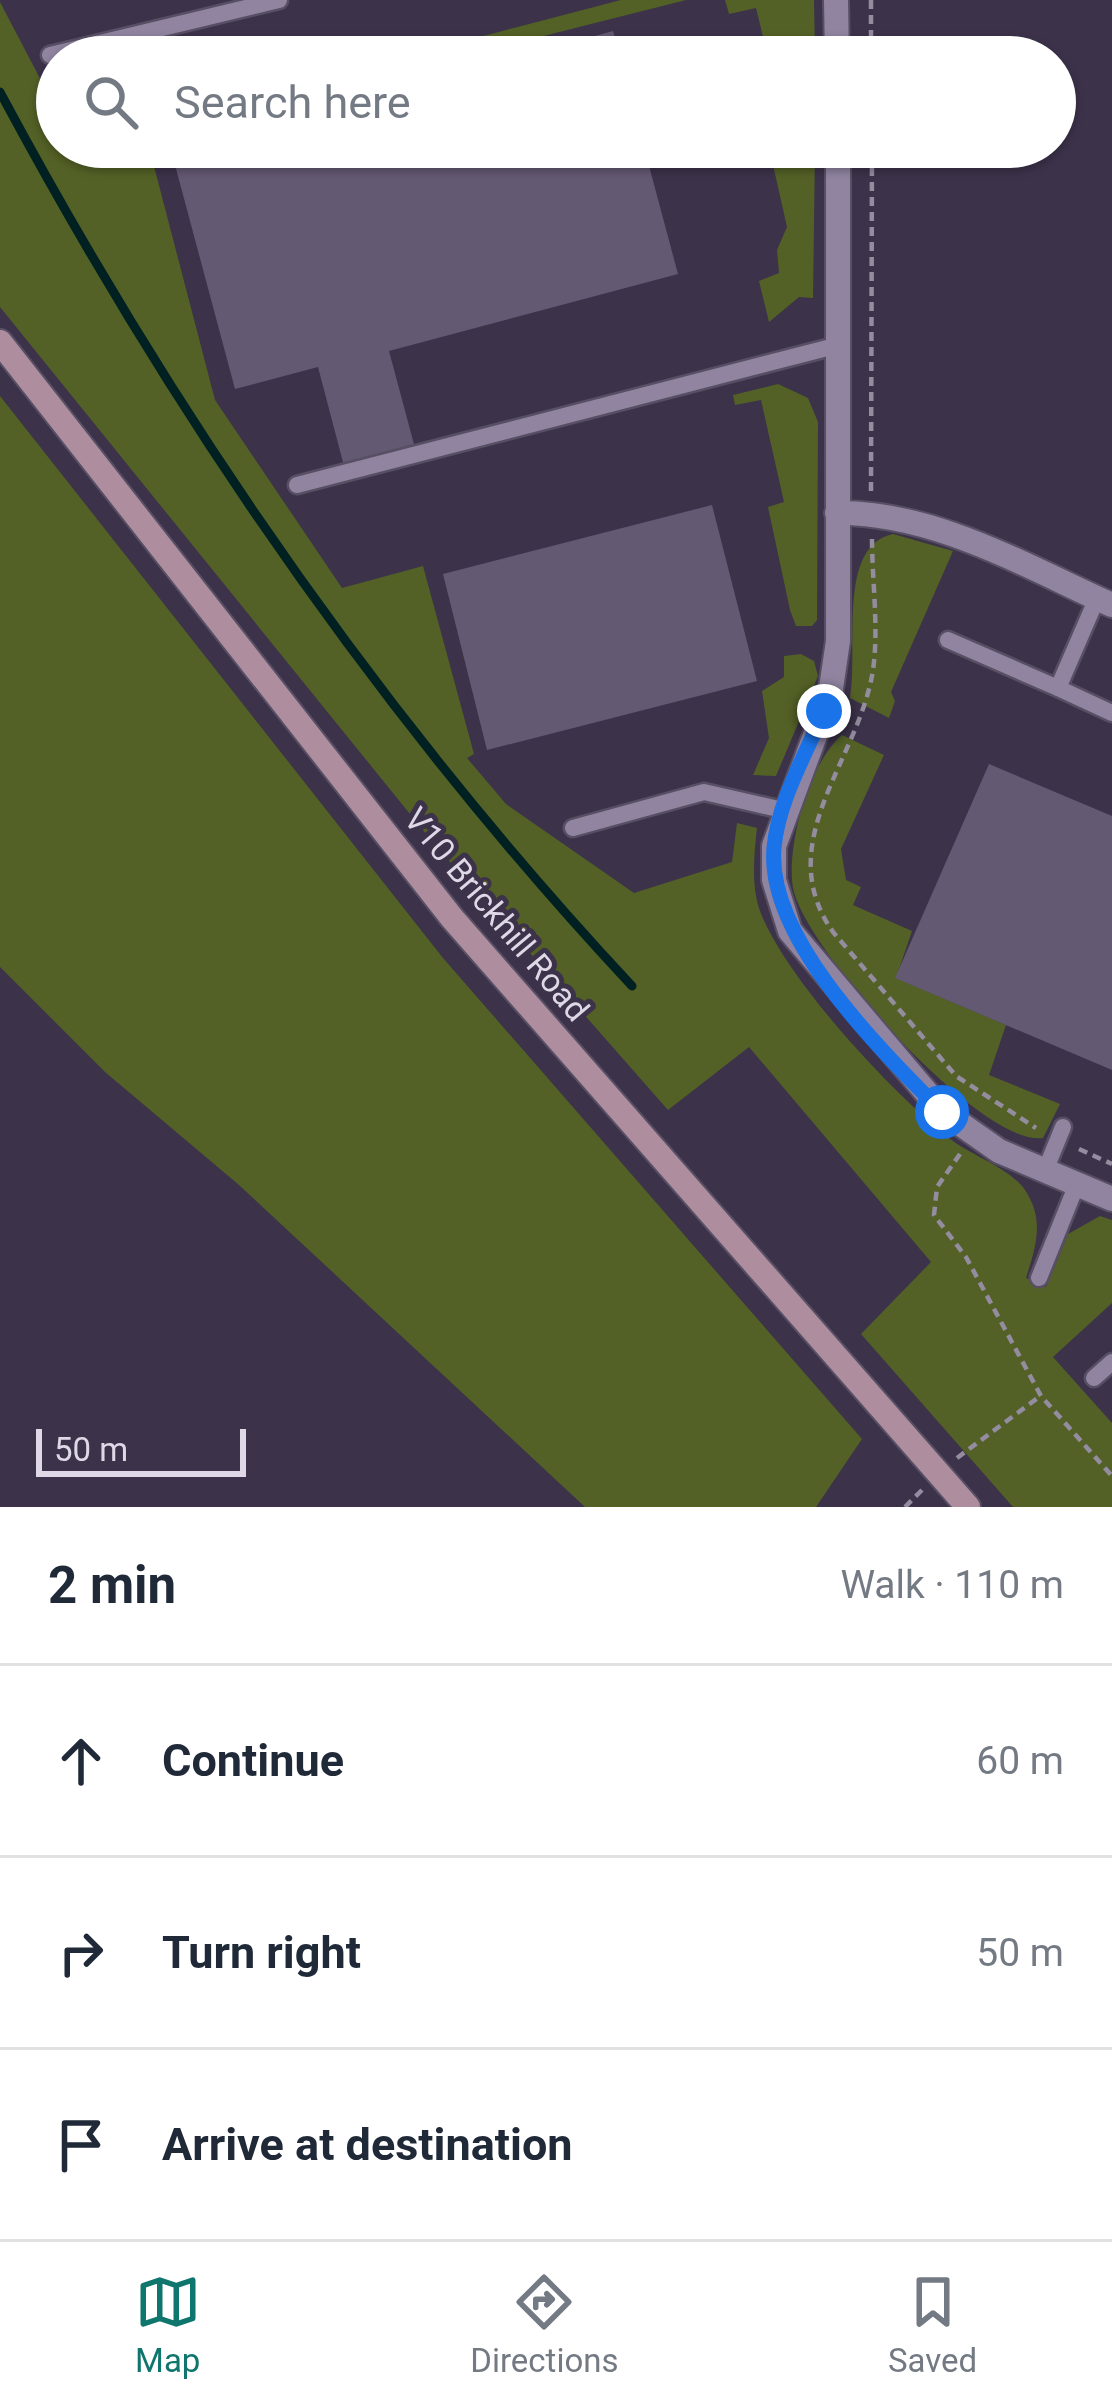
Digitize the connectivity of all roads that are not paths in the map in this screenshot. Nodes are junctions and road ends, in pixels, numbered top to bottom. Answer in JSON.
{"nodes":[{"id":1,"x":279,"y":0,"type":"edge"},
{"id":2,"x":836,"y":0,"type":"edge"},
{"id":3,"x":129,"y":36,"type":"edge"},
{"id":4,"x":837,"y":36,"type":"edge"},
{"id":5,"x":838,"y":168,"type":"edge"},
{"id":6,"x":0,"y":342,"type":"edge"},
{"id":7,"x":835,"y":346,"type":"junction"},
{"id":8,"x":297,"y":484,"type":"dead end"},
{"id":9,"x":837,"y":514,"type":"junction"},
{"id":10,"x":1105,"y":601,"type":"edge"},
{"id":11,"x":948,"y":640,"type":"dead end"},
{"id":12,"x":1058,"y":688,"type":"junction"},
{"id":13,"x":1112,"y":712,"type":"edge"},
{"id":14,"x":783,"y":809,"type":"junction"},
{"id":15,"x":572,"y":828,"type":"dead end"},
{"id":16,"x":1061,"y":1134,"type":"road end"},
{"id":17,"x":1045,"y":1172,"type":"junction"},
{"id":18,"x":1077,"y":1184,"type":"junction"},
{"id":19,"x":1112,"y":1199,"type":"edge"},
{"id":20,"x":1039,"y":1278,"type":"dead end"},
{"id":21,"x":1112,"y":1362,"type":"edge"},
{"id":22,"x":1094,"y":1378,"type":"dead end"},
{"id":23,"x":968,"y":1507,"type":"edge"}],
"edges":[{"from":1,"to":3,"type":"lane"},
{"from":2,"to":4,"type":"street"},
{"from":5,"to":7,"type":"street"},
{"from":6,"to":23,"type":"street","name":"V10 Brickhill Road"},
{"from":7,"to":8,"type":"lane"},
{"from":7,"to":9,"type":"street"},
{"from":9,"to":10,"type":"street"},
{"from":9,"to":14,"type":"street"},
{"from":10,"to":12,"type":"lane"},
{"from":11,"to":12,"type":"lane"},
{"from":12,"to":13,"type":"lane"},
{"from":14,"to":15,"type":"lane"},
{"from":14,"to":17,"type":"street"},
{"from":16,"to":17,"type":"lane"},
{"from":17,"to":18,"type":"street"},
{"from":18,"to":19,"type":"street"},
{"from":18,"to":20,"type":"lane"},
{"from":21,"to":22,"type":"lane"}]}
